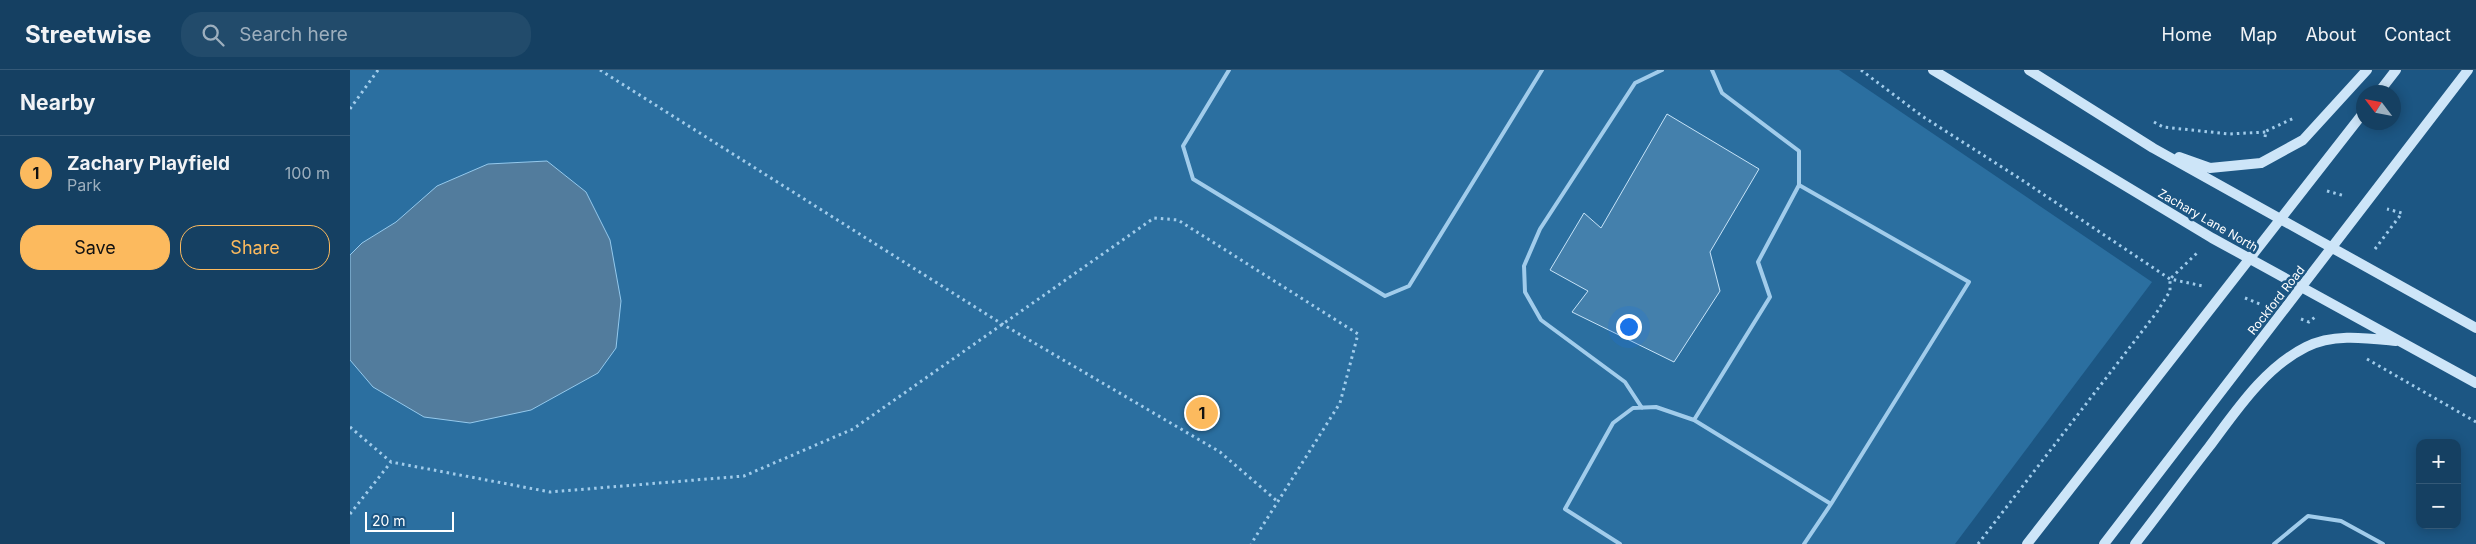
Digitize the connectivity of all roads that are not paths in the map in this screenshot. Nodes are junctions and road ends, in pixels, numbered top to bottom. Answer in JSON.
{"nodes":[{"id":1,"x":1230,"y":70,"type":"edge"},
{"id":2,"x":1542,"y":70,"type":"edge"},
{"id":3,"x":1662,"y":70,"type":"edge"},
{"id":4,"x":1712,"y":70,"type":"edge"},
{"id":5,"x":1933,"y":70,"type":"edge"},
{"id":6,"x":2029,"y":70,"type":"edge"},
{"id":7,"x":2367,"y":70,"type":"edge"},
{"id":8,"x":2396,"y":70,"type":"edge"},
{"id":9,"x":2468,"y":70,"type":"edge"},
{"id":10,"x":2384,"y":85,"type":"edge"},
{"id":11,"x":2356,"y":122,"type":"edge"},
{"id":12,"x":2154,"y":148,"type":"junction"},
{"id":13,"x":1799,"y":184,"type":"junction"},
{"id":14,"x":2280,"y":218,"type":"junction"},
{"id":15,"x":2334,"y":247,"type":"junction"},
{"id":16,"x":2248,"y":258,"type":"junction"},
{"id":17,"x":2302,"y":288,"type":"junction"},
{"id":18,"x":2476,"y":328,"type":"edge"},
{"id":19,"x":2401,"y":342,"type":"junction"},
{"id":20,"x":2476,"y":383,"type":"edge"},
{"id":21,"x":1642,"y":408,"type":"junction"},
{"id":22,"x":1694,"y":420,"type":"junction"},
{"id":23,"x":1831,"y":504,"type":"junction"},
{"id":24,"x":1620,"y":544,"type":"edge"},
{"id":25,"x":1804,"y":544,"type":"edge"},
{"id":26,"x":2027,"y":544,"type":"edge"},
{"id":27,"x":2104,"y":544,"type":"edge"},
{"id":28,"x":2135,"y":544,"type":"edge"},
{"id":29,"x":2274,"y":544,"type":"edge"},
{"id":30,"x":2383,"y":544,"type":"edge"}],
"edges":[{"from":1,"to":2,"type":"lane"},
{"from":3,"to":21,"type":"lane"},
{"from":4,"to":13,"type":"lane"},
{"from":5,"to":16,"type":"main road","name":"Zachary Lane North"},
{"from":6,"to":12,"type":"main road"},
{"from":7,"to":12,"type":"main road"},
{"from":8,"to":10,"type":"main road"},
{"from":9,"to":15,"type":"main road","name":"Rockford Road"},
{"from":11,"to":14,"type":"main road"},
{"from":12,"to":14,"type":"main road"},
{"from":13,"to":22,"type":"lane"},
{"from":13,"to":23,"type":"lane"},
{"from":14,"to":15,"type":"main road"},
{"from":14,"to":16,"type":"main road"},
{"from":15,"to":17,"type":"main road","name":"Rockford Road"},
{"from":15,"to":18,"type":"main road"},
{"from":16,"to":17,"type":"main road","name":"Zachary Lane North"},
{"from":16,"to":26,"type":"main road"},
{"from":17,"to":19,"type":"main road","name":"Zachary Lane North"},
{"from":17,"to":27,"type":"main road","name":"Rockford Road"},
{"from":19,"to":20,"type":"main road","name":"Zachary Lane North"},
{"from":19,"to":28,"type":"main road"},
{"from":21,"to":22,"type":"lane"},
{"from":21,"to":24,"type":"lane"},
{"from":22,"to":23,"type":"lane"},
{"from":23,"to":25,"type":"lane"},
{"from":29,"to":30,"type":"lane"}]}
